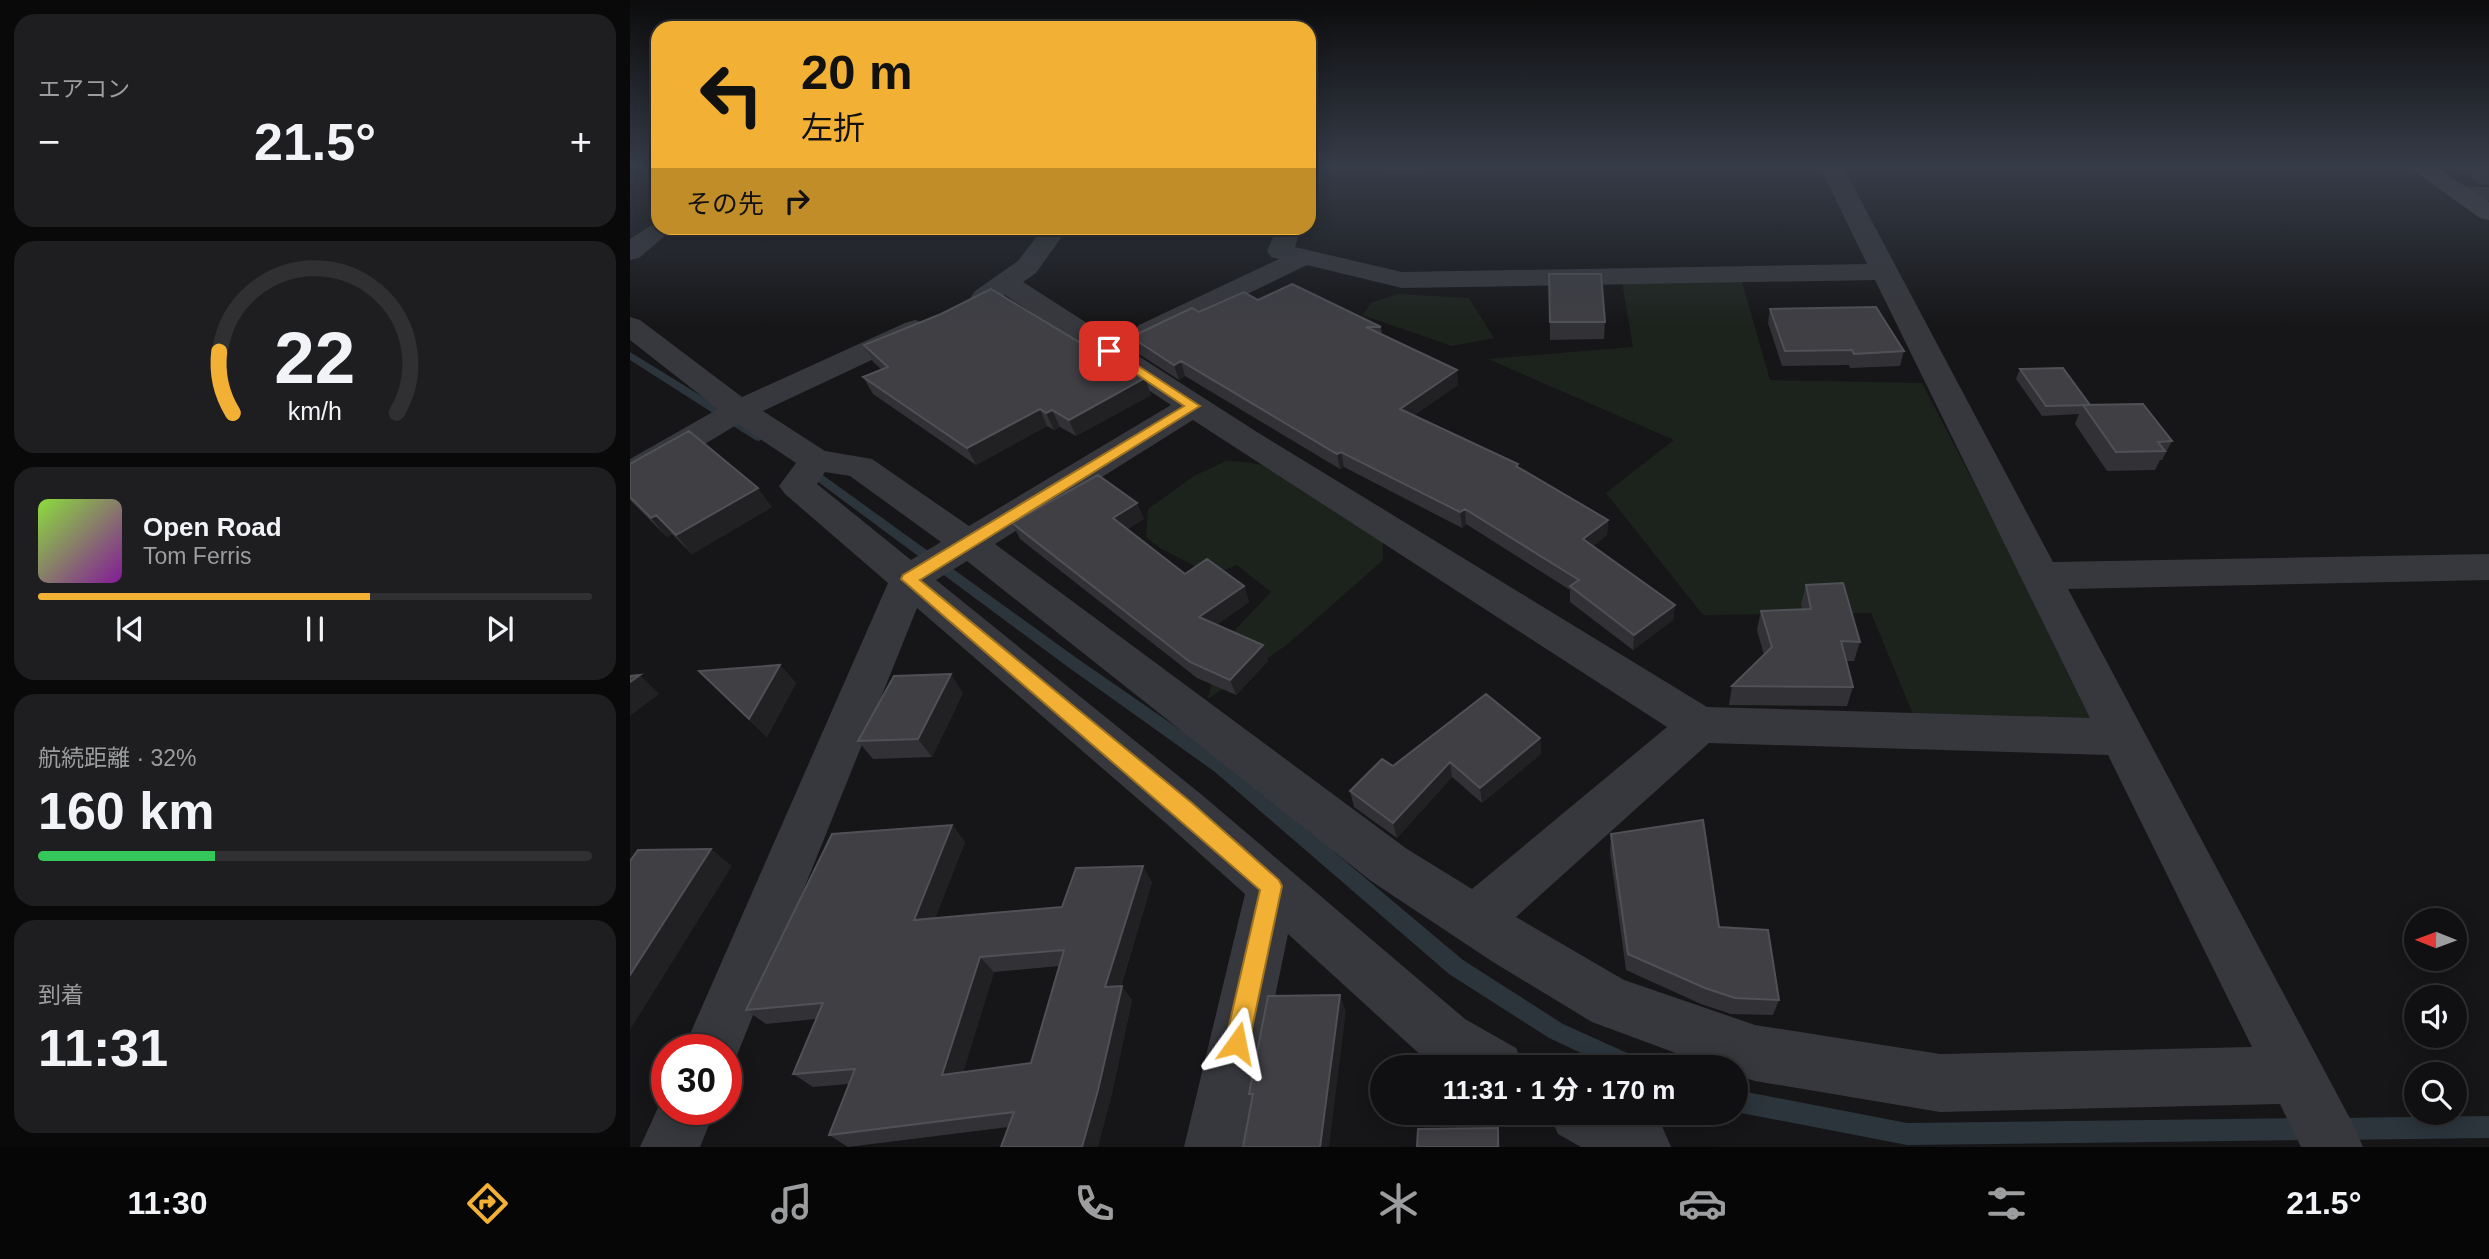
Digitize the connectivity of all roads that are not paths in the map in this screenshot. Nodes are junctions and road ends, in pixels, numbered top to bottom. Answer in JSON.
{"nodes":[{"id":1,"x":1858,"y":219,"type":"edge"},
{"id":2,"x":652,"y":235,"type":"edge"},
{"id":3,"x":1051,"y":235,"type":"edge"},
{"id":4,"x":1286,"y":235,"type":"edge"},
{"id":5,"x":630,"y":252,"type":"edge"},
{"id":6,"x":1304,"y":257,"type":"junction"},
{"id":7,"x":1885,"y":272,"type":"junction"},
{"id":8,"x":1007,"y":284,"type":"junction"},
{"id":9,"x":630,"y":326,"type":"edge"},
{"id":10,"x":1109,"y":351,"type":"junction"},
{"id":11,"x":1194,"y":406,"type":"junction"},
{"id":12,"x":739,"y":411,"type":"junction"},
{"id":13,"x":816,"y":460,"type":"junction"},
{"id":14,"x":630,"y":474,"type":"edge"},
{"id":15,"x":968,"y":543,"type":"junction"},
{"id":16,"x":2489,"y":567,"type":"edge"},
{"id":17,"x":2042,"y":576,"type":"junction"},
{"id":18,"x":909,"y":579,"type":"junction"},
{"id":19,"x":1700,"y":725,"type":"junction"},
{"id":20,"x":2123,"y":737,"type":"junction"},
{"id":21,"x":1272,"y":886,"type":"junction"},
{"id":22,"x":1474,"y":920,"type":"junction"},
{"id":23,"x":718,"y":1034,"type":"edge"},
{"id":24,"x":1473,"y":1055,"type":"edge"},
{"id":25,"x":2296,"y":1075,"type":"junction"},
{"id":26,"x":680,"y":1125,"type":"edge"},
{"id":27,"x":1601,"y":1125,"type":"edge"},
{"id":28,"x":670,"y":1147,"type":"edge"},
{"id":29,"x":1214,"y":1147,"type":"edge"},
{"id":30,"x":1641,"y":1147,"type":"edge"},
{"id":31,"x":2333,"y":1147,"type":"edge"}],
"edges":[{"from":1,"to":7,"type":"street"},
{"from":2,"to":5,"type":"street"},
{"from":3,"to":8,"type":"street"},
{"from":4,"to":6,"type":"street"},
{"from":6,"to":7,"type":"street"},
{"from":6,"to":10,"type":"street"},
{"from":7,"to":17,"type":"street"},
{"from":8,"to":10,"type":"street"},
{"from":8,"to":12,"type":"street"},
{"from":9,"to":12,"type":"street"},
{"from":10,"to":11,"type":"street"},
{"from":11,"to":15,"type":"street"},
{"from":11,"to":19,"type":"street"},
{"from":12,"to":13,"type":"street"},
{"from":12,"to":14,"type":"street"},
{"from":13,"to":15,"type":"street"},
{"from":13,"to":18,"type":"street"},
{"from":15,"to":18,"type":"street"},
{"from":15,"to":22,"type":"street"},
{"from":16,"to":17,"type":"street"},
{"from":17,"to":20,"type":"street"},
{"from":18,"to":21,"type":"street"},
{"from":18,"to":23,"type":"street"},
{"from":19,"to":20,"type":"street"},
{"from":19,"to":22,"type":"street"},
{"from":20,"to":25,"type":"street"},
{"from":21,"to":24,"type":"street"},
{"from":21,"to":29,"type":"street"},
{"from":22,"to":25,"type":"street"},
{"from":25,"to":31,"type":"street"},
{"from":26,"to":28,"type":"street"},
{"from":27,"to":30,"type":"street"}]}
